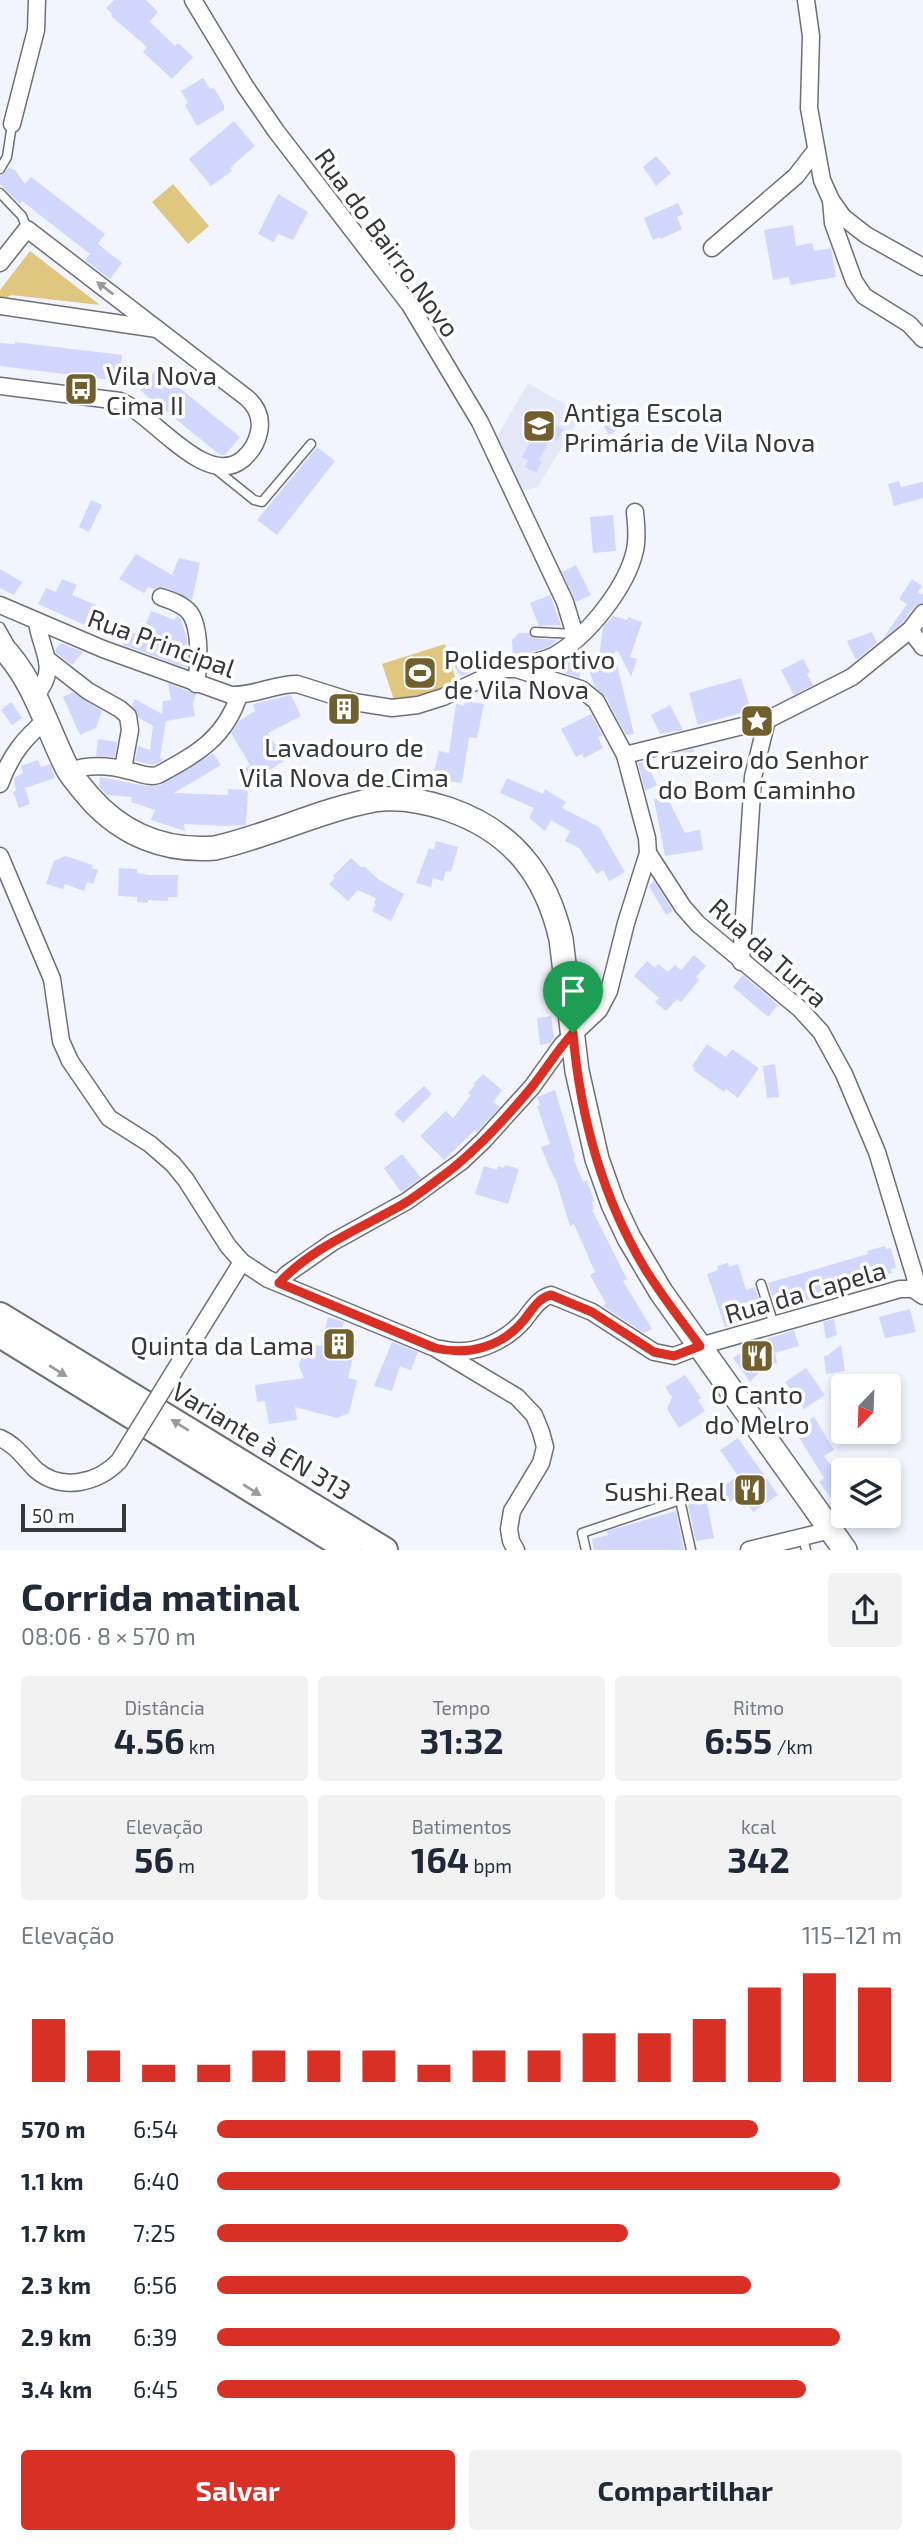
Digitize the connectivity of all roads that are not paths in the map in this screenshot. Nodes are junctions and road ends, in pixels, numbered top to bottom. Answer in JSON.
{"nodes":[{"id":1,"x":37,"y":0,"type":"edge"},
{"id":2,"x":193,"y":0,"type":"edge"},
{"id":3,"x":806,"y":0,"type":"edge"},
{"id":4,"x":12,"y":124,"type":"joint"},
{"id":5,"x":816,"y":150,"type":"junction"},
{"id":6,"x":0,"y":169,"type":"edge"},
{"id":7,"x":0,"y":193,"type":"edge"},
{"id":8,"x":831,"y":200,"type":"junction"},
{"id":9,"x":27,"y":229,"type":"junction"},
{"id":10,"x":712,"y":248,"type":"dead end"},
{"id":11,"x":0,"y":263,"type":"edge"},
{"id":12,"x":923,"y":267,"type":"edge"},
{"id":13,"x":0,"y":306,"type":"edge"},
{"id":14,"x":160,"y":329,"type":"junction"},
{"id":15,"x":923,"y":339,"type":"edge"},
{"id":16,"x":0,"y":386,"type":"edge"},
{"id":17,"x":311,"y":444,"type":"dead end"},
{"id":18,"x":211,"y":465,"type":"junction"},
{"id":19,"x":635,"y":512,"type":"dead end"},
{"id":20,"x":161,"y":597,"type":"dead end"},
{"id":21,"x":0,"y":605,"type":"edge"},
{"id":22,"x":923,"y":613,"type":"edge"},
{"id":23,"x":37,"y":622,"type":"junction"},
{"id":24,"x":0,"y":627,"type":"edge"},
{"id":25,"x":910,"y":630,"type":"junction"},
{"id":26,"x":535,"y":632,"type":"dead end"},
{"id":27,"x":575,"y":636,"type":"junction"},
{"id":28,"x":0,"y":645,"type":"edge"},
{"id":29,"x":923,"y":647,"type":"edge"},
{"id":30,"x":47,"y":659,"type":"junction"},
{"id":31,"x":512,"y":669,"type":"junction"},
{"id":32,"x":22,"y":672,"type":"junction"},
{"id":33,"x":196,"y":684,"type":"junction"},
{"id":34,"x":239,"y":695,"type":"junction"},
{"id":35,"x":36,"y":696,"type":"junction"},
{"id":36,"x":47,"y":719,"type":"junction"},
{"id":37,"x":766,"y":720,"type":"junction"},
{"id":38,"x":625,"y":755,"type":"junction"},
{"id":39,"x":123,"y":769,"type":"junction"},
{"id":40,"x":69,"y":771,"type":"junction"},
{"id":41,"x":0,"y":784,"type":"edge"},
{"id":42,"x":648,"y":853,"type":"junction"},
{"id":43,"x":0,"y":856,"type":"edge"},
{"id":44,"x":741,"y":962,"type":"junction"},
{"id":45,"x":573,"y":1033,"type":"junction"},
{"id":46,"x":242,"y":1262,"type":"junction"},
{"id":47,"x":279,"y":1283,"type":"junction"},
{"id":48,"x":761,"y":1284,"type":"dead end"},
{"id":49,"x":920,"y":1293,"type":"edge"},
{"id":50,"x":0,"y":1315,"type":"edge"},
{"id":51,"x":774,"y":1325,"type":"junction"},
{"id":52,"x":0,"y":1335,"type":"edge"},
{"id":53,"x":700,"y":1346,"type":"junction"},
{"id":54,"x":435,"y":1348,"type":"junction"},
{"id":55,"x":0,"y":1437,"type":"edge"},
{"id":56,"x":831,"y":1530,"type":"junction"},
{"id":57,"x":805,"y":1544,"type":"edge"},
{"id":58,"x":349,"y":1550,"type":"edge"},
{"id":59,"x":385,"y":1550,"type":"edge"},
{"id":60,"x":516,"y":1550,"type":"edge"},
{"id":61,"x":586,"y":1550,"type":"edge"},
{"id":62,"x":691,"y":1550,"type":"edge"},
{"id":63,"x":749,"y":1550,"type":"edge"},
{"id":64,"x":845,"y":1550,"type":"edge"}],
"edges":[{"from":1,"to":4,"type":"street"},
{"from":2,"to":27,"type":"street","name":"Rua do Bairro Novo"},
{"from":3,"to":5,"type":"street"},
{"from":4,"to":6,"type":"lane"},
{"from":5,"to":8,"type":"street"},
{"from":5,"to":10,"type":"street"},
{"from":7,"to":9,"type":"lane"},
{"from":8,"to":12,"type":"street"},
{"from":8,"to":15,"type":"street"},
{"from":9,"to":11,"type":"street"},
{"from":14,"to":9,"type":"street","one_way":true},
{"from":13,"to":14,"type":"street"},
{"from":14,"to":18,"type":"street"},
{"from":16,"to":18,"type":"street"},
{"from":17,"to":18,"type":"lane"},
{"from":19,"to":27,"type":"street","name":"Rua Principal"},
{"from":20,"to":33,"type":"street"},
{"from":21,"to":23,"type":"street","name":"Rua Principal"},
{"from":22,"to":25,"type":"street"},
{"from":23,"to":30,"type":"street"},
{"from":23,"to":33,"type":"street","name":"Rua Principal"},
{"from":24,"to":32,"type":"lane"},
{"from":25,"to":29,"type":"street"},
{"from":25,"to":37,"type":"street"},
{"from":26,"to":27,"type":"lane"},
{"from":27,"to":31,"type":"street","name":"Rua Principal"},
{"from":28,"to":32,"type":"main road"},
{"from":30,"to":35,"type":"street"},
{"from":30,"to":39,"type":"street"},
{"from":31,"to":34,"type":"street","name":"Rua Principal"},
{"from":31,"to":38,"type":"street"},
{"from":32,"to":35,"type":"main road"},
{"from":33,"to":34,"type":"street","name":"Rua Principal"},
{"from":34,"to":39,"type":"street"},
{"from":35,"to":36,"type":"main road"},
{"from":36,"to":40,"type":"main road"},
{"from":36,"to":41,"type":"street"},
{"from":37,"to":38,"type":"street"},
{"from":37,"to":44,"type":"street"},
{"from":38,"to":42,"type":"street"},
{"from":39,"to":40,"type":"street"},
{"from":40,"to":45,"type":"main road"},
{"from":42,"to":44,"type":"street","name":"Rua da Turra"},
{"from":42,"to":45,"type":"street"},
{"from":43,"to":46,"type":"street"},
{"from":44,"to":49,"type":"street","name":"Rua da Turra"},
{"from":45,"to":47,"type":"street"},
{"from":45,"to":53,"type":"main road"},
{"from":46,"to":47,"type":"street"},
{"from":46,"to":55,"type":"street","bridge":true},
{"from":47,"to":54,"type":"street"},
{"from":48,"to":51,"type":"lane"},
{"from":49,"to":51,"type":"street","name":"Rua da Capela"},
{"from":59,"to":50,"type":"main road","name":"Variante à EN 313","one_way":true},
{"from":51,"to":53,"type":"street","name":"Rua da Capela"},
{"from":52,"to":58,"type":"main road","name":"Variante à EN 313","one_way":true},
{"from":53,"to":54,"type":"street","name":"Rua da Capela"},
{"from":53,"to":56,"type":"main road"},
{"from":54,"to":60,"type":"street"},
{"from":56,"to":57,"type":"street"},
{"from":56,"to":64,"type":"main road"},
{"from":57,"to":63,"type":"street"},
{"from":61,"to":62,"type":"lane"}]}
